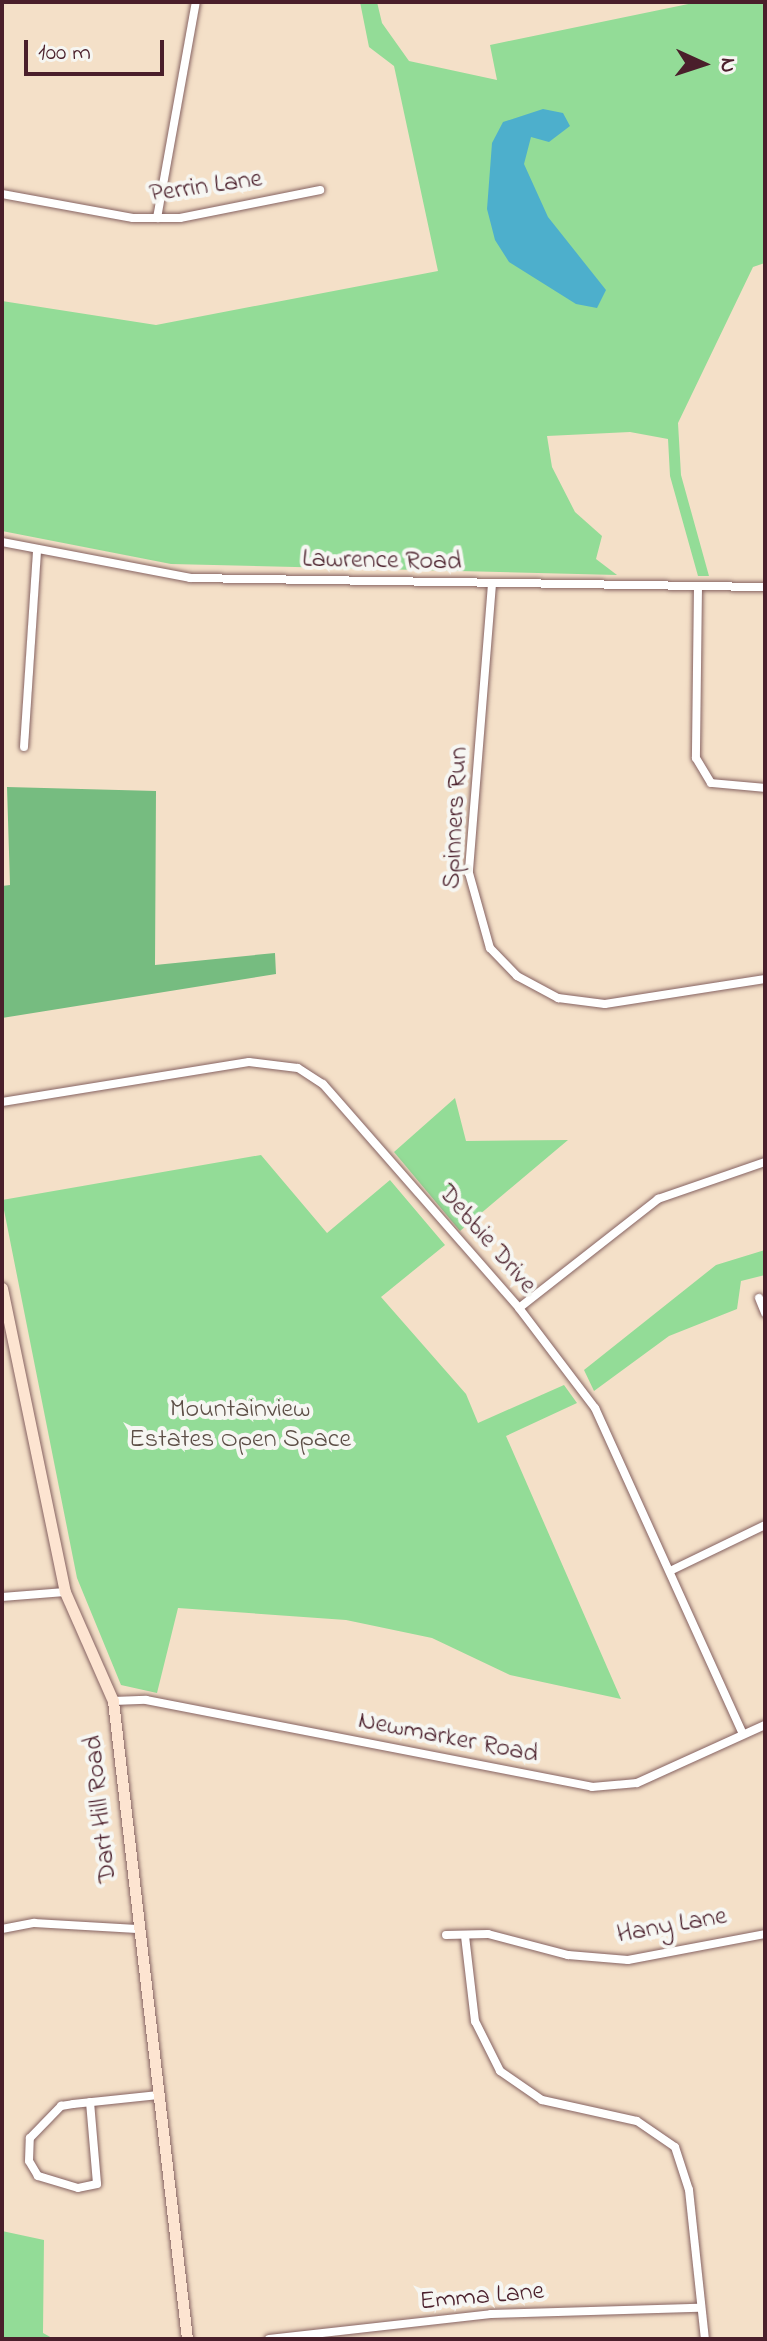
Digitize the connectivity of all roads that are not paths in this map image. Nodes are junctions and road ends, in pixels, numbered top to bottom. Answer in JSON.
{"nodes":[{"id":1,"x":196,"y":2,"type":"edge"},
{"id":2,"x":320,"y":190,"type":"dead end"},
{"id":3,"x":2,"y":194,"type":"edge"},
{"id":4,"x":157,"y":218,"type":"junction"},
{"id":5,"x":2,"y":542,"type":"edge"},
{"id":6,"x":37,"y":550,"type":"junction"},
{"id":7,"x":492,"y":584,"type":"junction"},
{"id":8,"x":698,"y":586,"type":"junction"},
{"id":9,"x":765,"y":587,"type":"edge"},
{"id":10,"x":24,"y":747,"type":"dead end"},
{"id":11,"x":765,"y":788,"type":"edge"},
{"id":12,"x":765,"y":979,"type":"edge"},
{"id":13,"x":2,"y":1102,"type":"edge"},
{"id":14,"x":765,"y":1162,"type":"edge"},
{"id":15,"x":2,"y":1288,"type":"edge"},
{"id":16,"x":759,"y":1298,"type":"dead end"},
{"id":17,"x":519,"y":1308,"type":"junction"},
{"id":18,"x":765,"y":1313,"type":"edge"},
{"id":19,"x":765,"y":1525,"type":"edge"},
{"id":20,"x":670,"y":1571,"type":"junction"},
{"id":21,"x":65,"y":1592,"type":"junction"},
{"id":22,"x":2,"y":1597,"type":"edge"},
{"id":23,"x":113,"y":1701,"type":"junction"},
{"id":24,"x":765,"y":1725,"type":"edge"},
{"id":25,"x":742,"y":1732,"type":"junction"},
{"id":26,"x":2,"y":1929,"type":"edge"},
{"id":27,"x":137,"y":1929,"type":"junction"},
{"id":28,"x":765,"y":1934,"type":"edge"},
{"id":29,"x":446,"y":1935,"type":"dead end"},
{"id":30,"x":465,"y":1936,"type":"junction"},
{"id":31,"x":159,"y":2095,"type":"junction"},
{"id":32,"x":90,"y":2102,"type":"junction"},
{"id":33,"x":699,"y":2308,"type":"junction"},
{"id":34,"x":187,"y":2339,"type":"edge"},
{"id":35,"x":269,"y":2339,"type":"edge"},
{"id":36,"x":705,"y":2339,"type":"edge"}],
"edges":[{"from":1,"to":4,"type":"street"},
{"from":2,"to":4,"type":"street","name":"Perrin Lane"},
{"from":3,"to":4,"type":"street","name":"Perrin Lane"},
{"from":5,"to":6,"type":"street","name":"Lawrence Road"},
{"from":6,"to":7,"type":"street","name":"Lawrence Road"},
{"from":6,"to":10,"type":"street"},
{"from":7,"to":8,"type":"street","name":"Lawrence Road"},
{"from":7,"to":12,"type":"street","name":"Spinners Run"},
{"from":8,"to":9,"type":"street","name":"Lawrence Road"},
{"from":8,"to":11,"type":"street"},
{"from":13,"to":17,"type":"street","name":"Debbie Drive"},
{"from":14,"to":17,"type":"street"},
{"from":15,"to":21,"type":"main road","name":"Dart Hill Road"},
{"from":16,"to":18,"type":"street"},
{"from":17,"to":20,"type":"street","name":"Debbie Drive"},
{"from":19,"to":20,"type":"street"},
{"from":20,"to":25,"type":"street","name":"Debbie Drive"},
{"from":21,"to":22,"type":"street"},
{"from":21,"to":23,"type":"main road","name":"Dart Hill Road"},
{"from":23,"to":25,"type":"street","name":"Newmarker Road"},
{"from":23,"to":27,"type":"main road","name":"Dart Hill Road"},
{"from":24,"to":25,"type":"street","name":"Newmarker Road"},
{"from":26,"to":27,"type":"street"},
{"from":27,"to":31,"type":"main road","name":"Dart Hill Road"},
{"from":28,"to":30,"type":"street","name":"Hany Lane"},
{"from":29,"to":30,"type":"street","name":"Hany Lane"},
{"from":30,"to":33,"type":"street"},
{"from":31,"to":32,"type":"street"},
{"from":31,"to":34,"type":"main road","name":"Dart Hill Road"},
{"from":32,"to":32,"type":"street"},
{"from":33,"to":35,"type":"street","name":"Emma Lane"},
{"from":33,"to":36,"type":"street"}]}
